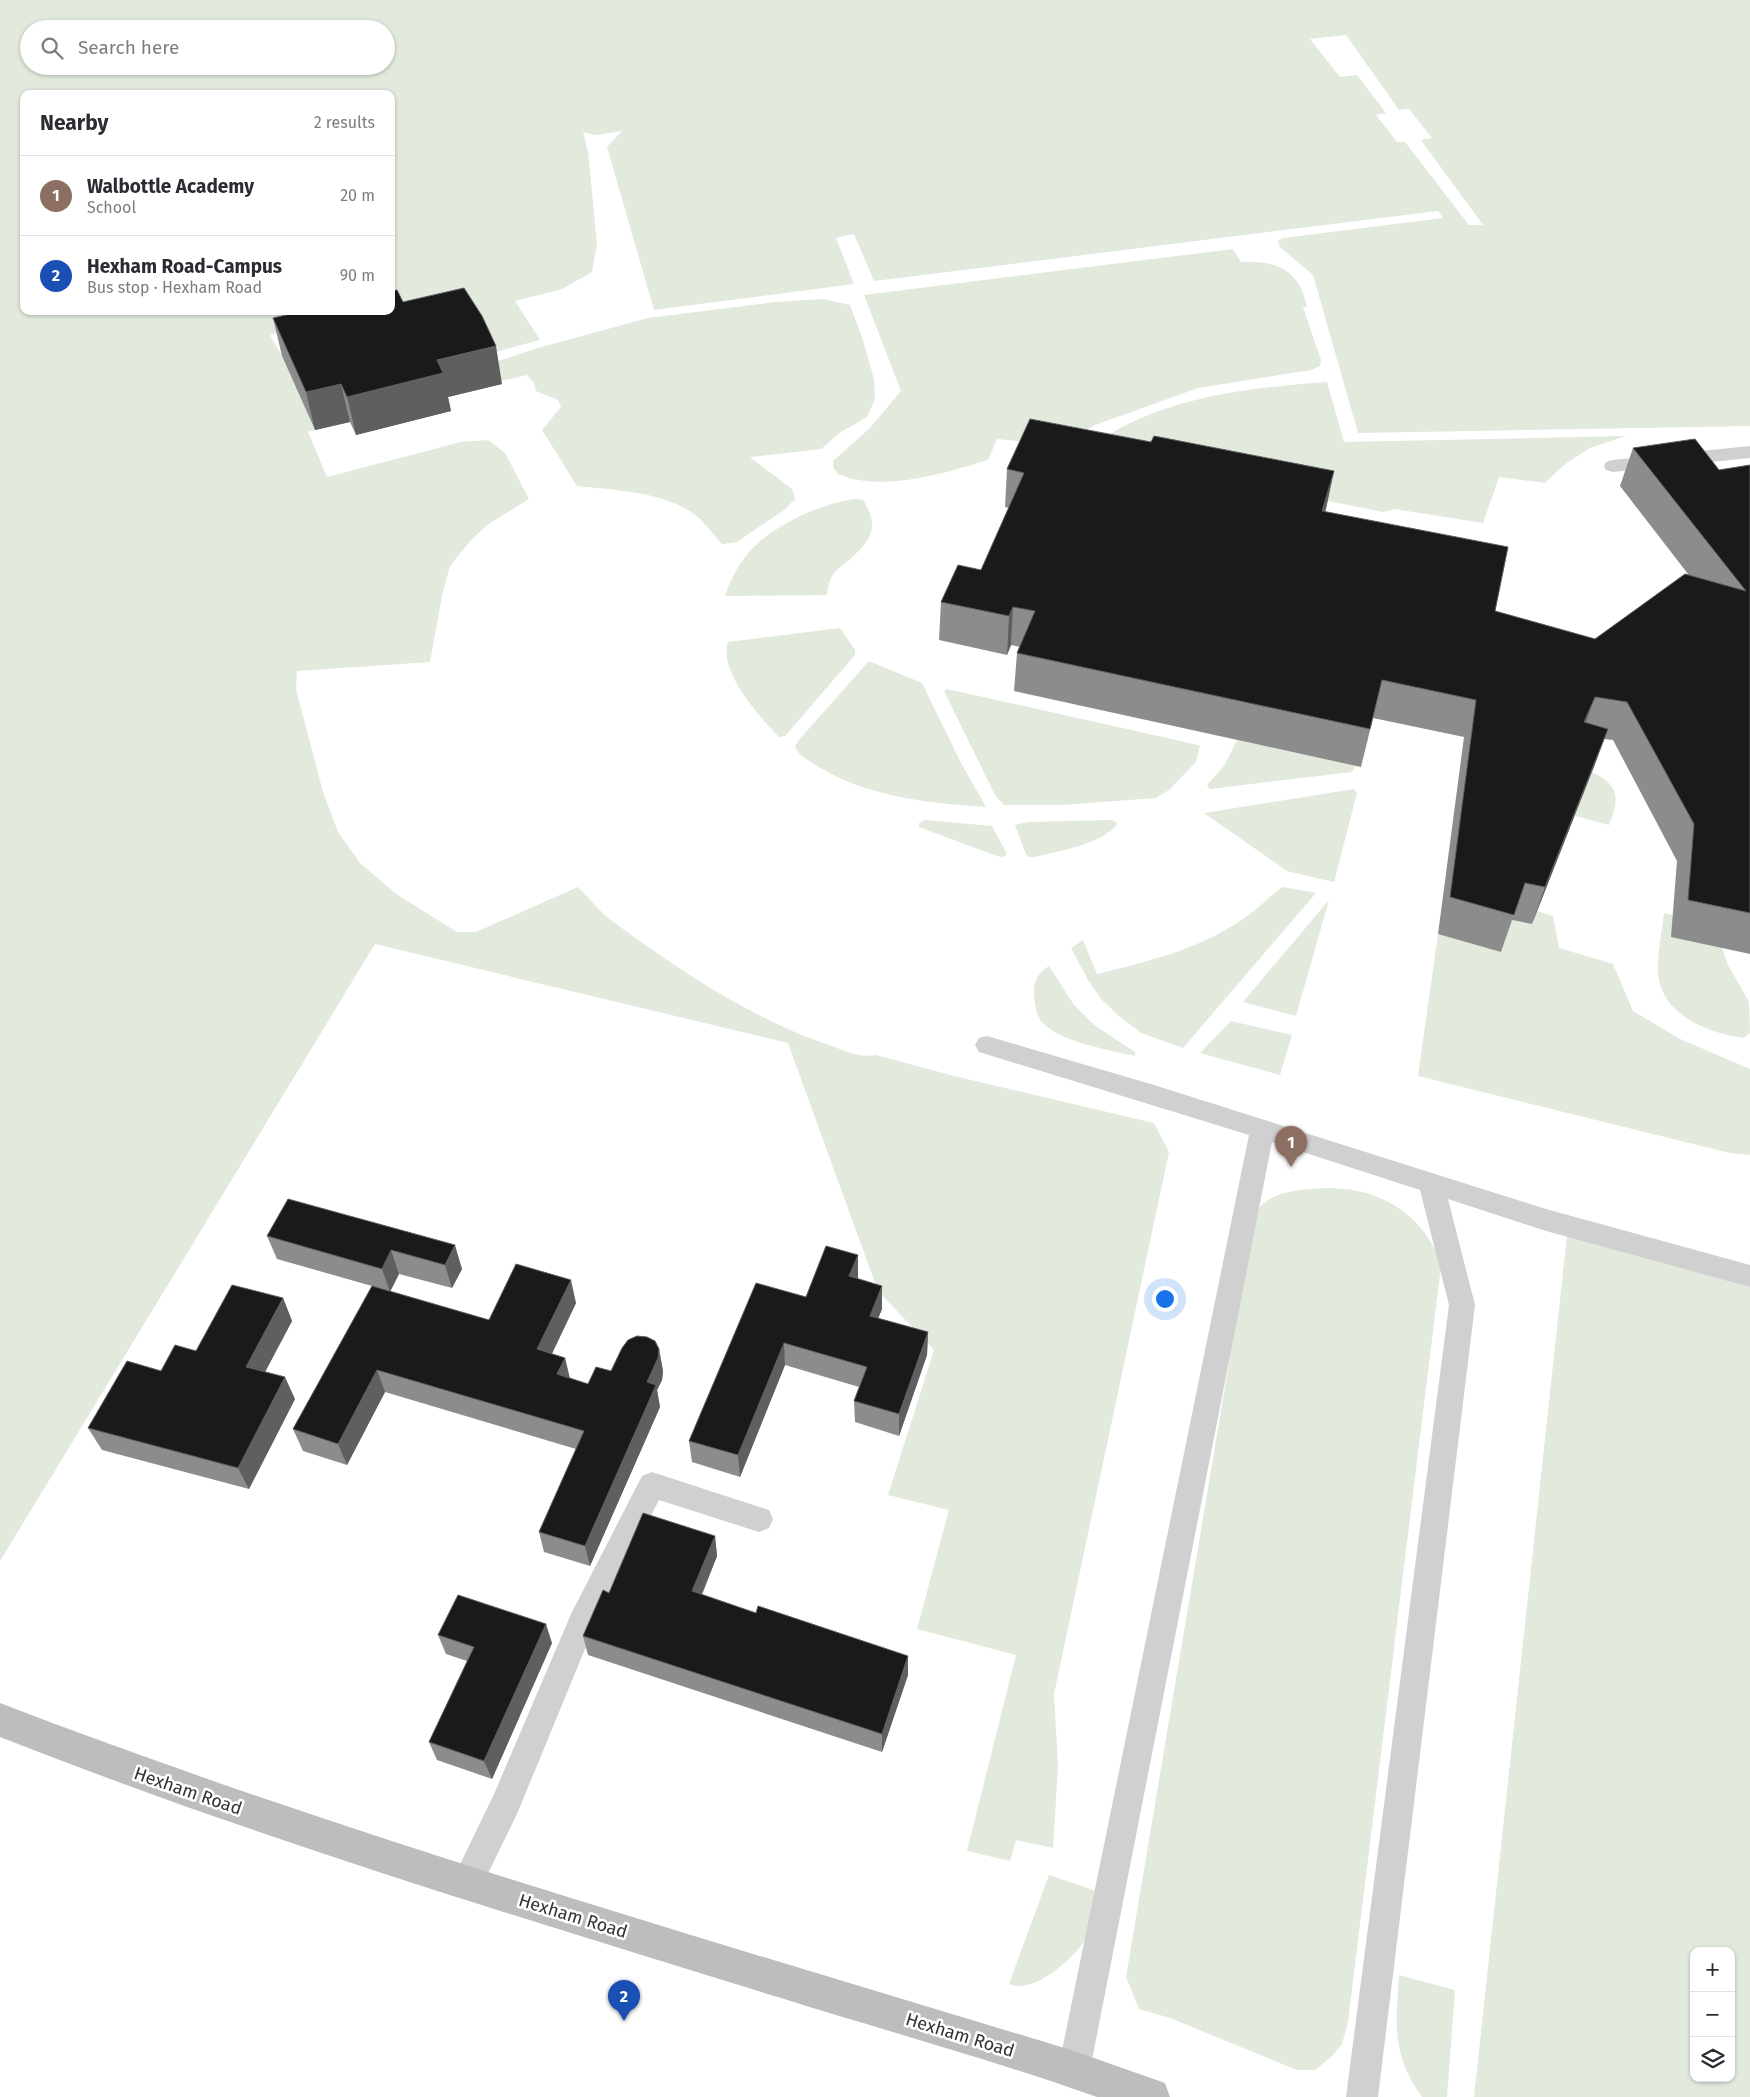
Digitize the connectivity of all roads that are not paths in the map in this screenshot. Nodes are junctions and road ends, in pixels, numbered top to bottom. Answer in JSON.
{"nodes":[{"id":1,"x":1750,"y":452,"type":"edge"},
{"id":2,"x":1613,"y":466,"type":"dead end"},
{"id":3,"x":987,"y":1046,"type":"dead end"},
{"id":4,"x":1262,"y":1129,"type":"junction"},
{"id":5,"x":1431,"y":1183,"type":"junction"},
{"id":6,"x":1750,"y":1276,"type":"edge"},
{"id":7,"x":759,"y":1519,"type":"dead end"},
{"id":8,"x":0,"y":1720,"type":"edge"},
{"id":9,"x":467,"y":1883,"type":"junction"},
{"id":10,"x":1074,"y":2070,"type":"junction"},
{"id":11,"x":1151,"y":2097,"type":"edge"},
{"id":12,"x":1362,"y":2097,"type":"edge"}],
"edges":[{"from":1,"to":2,"type":"lane"},
{"from":3,"to":4,"type":"lane"},
{"from":4,"to":5,"type":"lane"},
{"from":4,"to":10,"type":"lane"},
{"from":5,"to":6,"type":"lane"},
{"from":5,"to":12,"type":"lane"},
{"from":7,"to":9,"type":"lane"},
{"from":8,"to":9,"type":"main road","name":"Hexham Road"},
{"from":9,"to":10,"type":"main road","name":"Hexham Road"},
{"from":10,"to":11,"type":"main road","name":"Hexham Road"}]}
